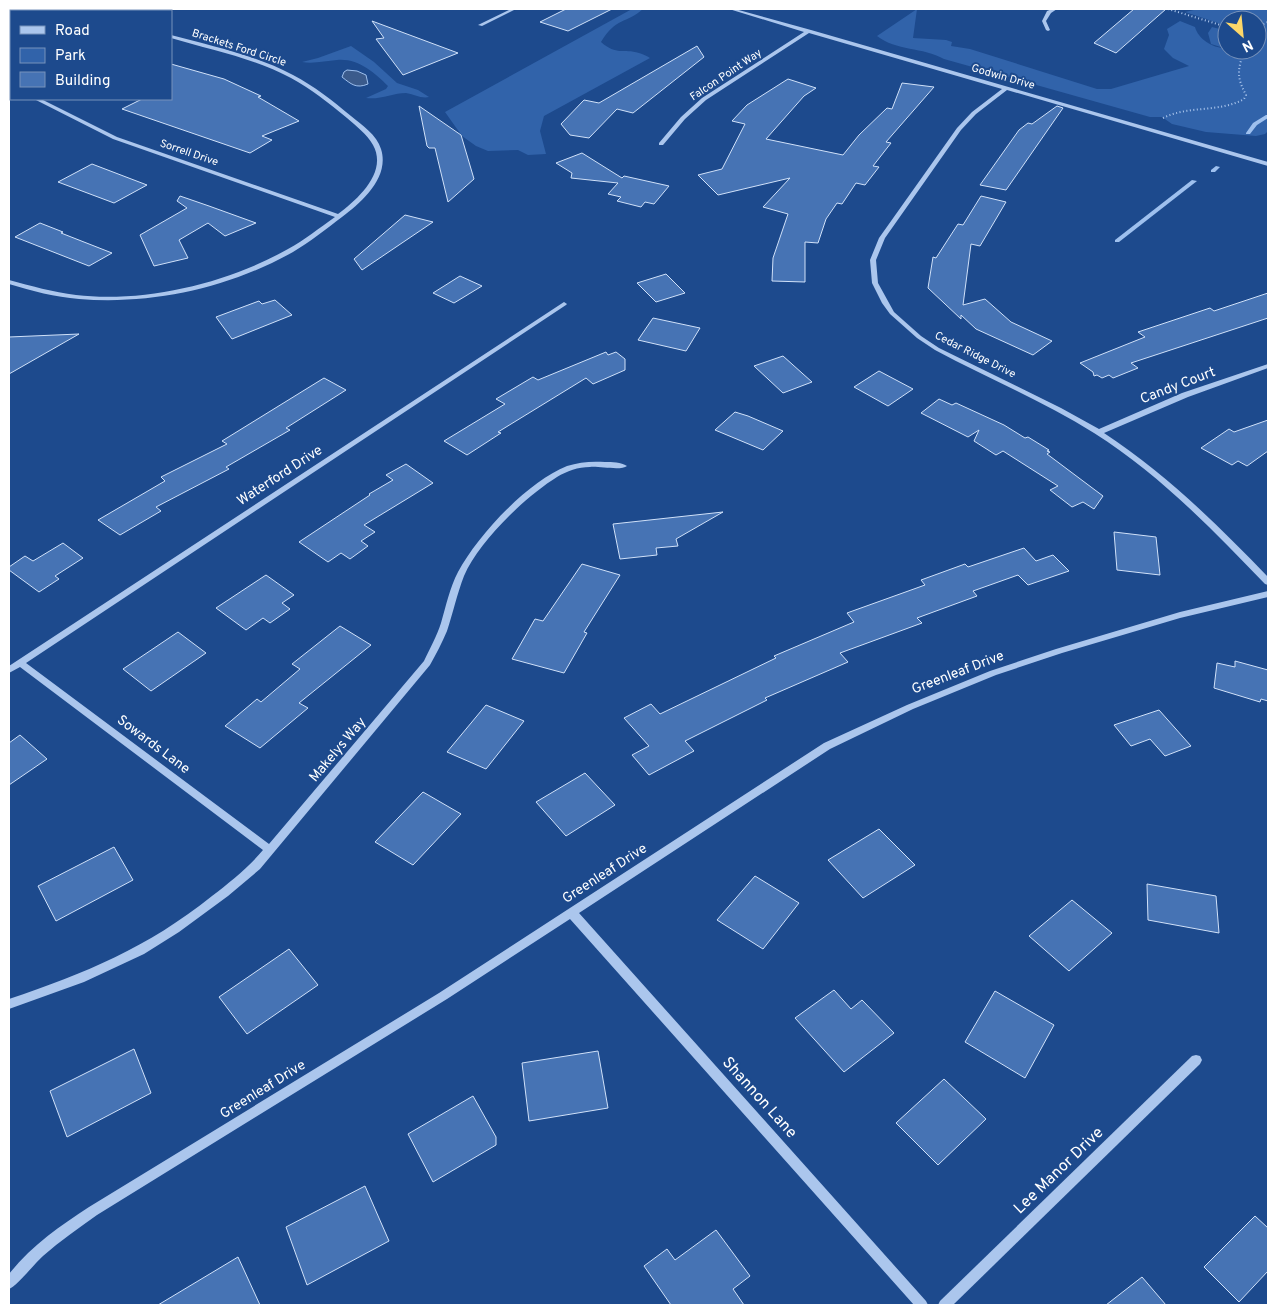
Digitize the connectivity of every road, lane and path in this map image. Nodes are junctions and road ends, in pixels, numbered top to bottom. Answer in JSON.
{"nodes":[{"id":1,"x":514,"y":9,"type":"edge"},
{"id":2,"x":731,"y":9,"type":"edge"},
{"id":3,"x":1055,"y":9,"type":"edge"},
{"id":4,"x":1168,"y":9,"type":"edge"},
{"id":5,"x":1217,"y":24,"type":"edge"},
{"id":6,"x":480,"y":25,"type":"dead end"},
{"id":7,"x":1048,"y":30,"type":"dead end"},
{"id":8,"x":810,"y":31,"type":"junction"},
{"id":9,"x":172,"y":36,"type":"edge"},
{"id":10,"x":1241,"y":60,"type":"edge"},
{"id":11,"x":1006,"y":88,"type":"junction"},
{"id":12,"x":38,"y":100,"type":"edge"},
{"id":13,"x":1149,"y":130,"type":"junction"},
{"id":14,"x":660,"y":144,"type":"dead end"},
{"id":15,"x":1268,"y":164,"type":"edge"},
{"id":16,"x":339,"y":216,"type":"junction"},
{"id":17,"x":9,"y":282,"type":"edge"},
{"id":18,"x":564,"y":304,"type":"dead end"},
{"id":19,"x":1268,"y":366,"type":"edge"},
{"id":20,"x":1099,"y":432,"type":"junction"},
{"id":21,"x":623,"y":466,"type":"dead end"},
{"id":22,"x":1268,"y":582,"type":"edge"},
{"id":23,"x":1268,"y":594,"type":"edge"},
{"id":24,"x":20,"y":663,"type":"junction"},
{"id":25,"x":9,"y":670,"type":"edge"},
{"id":26,"x":270,"y":850,"type":"junction"},
{"id":27,"x":571,"y":912,"type":"junction"},
{"id":28,"x":9,"y":1004,"type":"edge"},
{"id":29,"x":1196,"y":1060,"type":"dead end"},
{"id":30,"x":9,"y":1283,"type":"edge"},
{"id":31,"x":922,"y":1305,"type":"edge"},
{"id":32,"x":944,"y":1305,"type":"edge"}],
"edges":[{"from":1,"to":6,"type":"street"},
{"from":2,"to":8,"type":"street","name":"Godwin Drive"},
{"from":3,"to":7,"type":"street"},
{"from":4,"to":5,"type":"path"},
{"from":8,"to":11,"type":"street","name":"Godwin Drive"},
{"from":8,"to":14,"type":"street","name":"Falcon Point Way"},
{"from":9,"to":16,"type":"street","name":"Brackets Ford Circle"},
{"from":10,"to":13,"type":"path"},
{"from":11,"to":13,"type":"street","name":"Godwin Drive"},
{"from":11,"to":20,"type":"street","name":"Cedar Ridge Drive"},
{"from":12,"to":16,"type":"street","name":"Sorrell Drive"},
{"from":13,"to":15,"type":"street","name":"Godwin Drive"},
{"from":16,"to":17,"type":"street","name":"Brackets Ford Circle"},
{"from":18,"to":24,"type":"street","name":"Waterford Drive"},
{"from":19,"to":20,"type":"street","name":"Candy Court"},
{"from":20,"to":22,"type":"street","name":"Cedar Ridge Drive"},
{"from":21,"to":26,"type":"street","name":"Makelys Way"},
{"from":23,"to":27,"type":"street","name":"Greenleaf Drive"},
{"from":24,"to":25,"type":"street","name":"Waterford Drive"},
{"from":24,"to":26,"type":"street","name":"Sowards Lane"},
{"from":26,"to":28,"type":"street","name":"Makelys Way"},
{"from":27,"to":30,"type":"street","name":"Greenleaf Drive"},
{"from":27,"to":31,"type":"street","name":"Shannon Lane"},
{"from":29,"to":32,"type":"street","name":"Lee Manor Drive"}]}
